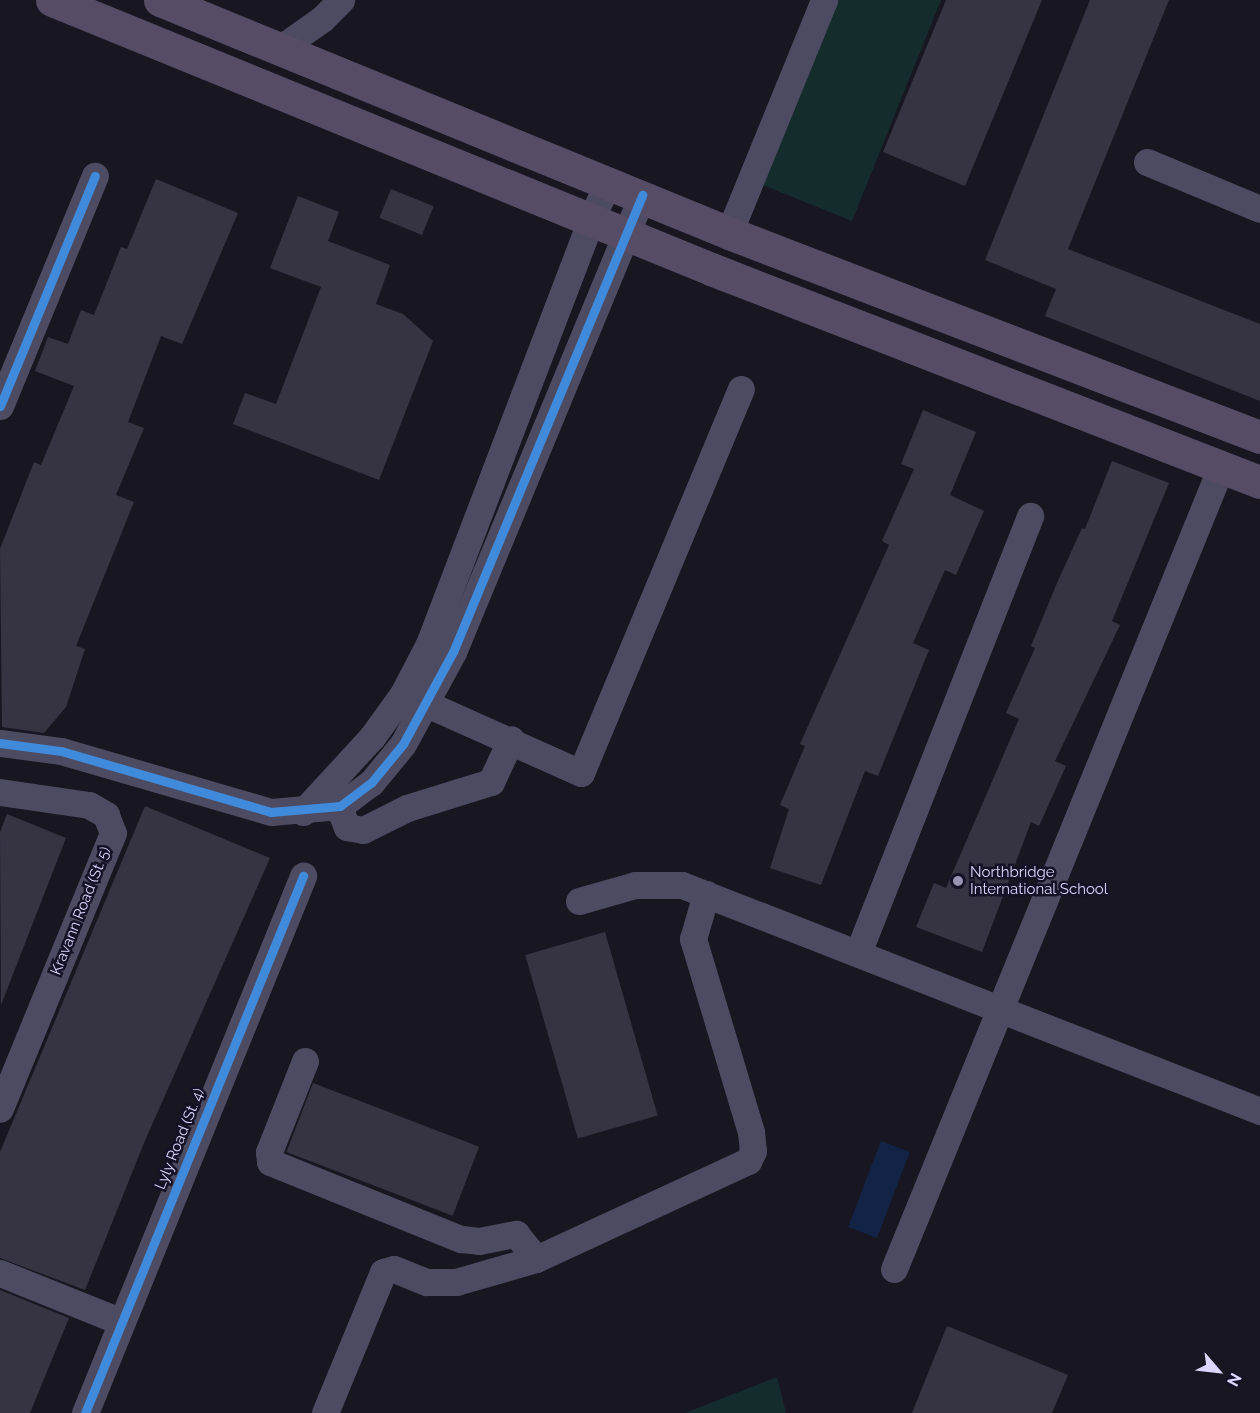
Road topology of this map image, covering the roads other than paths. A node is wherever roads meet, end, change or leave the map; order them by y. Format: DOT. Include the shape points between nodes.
graph roads {
  1 [pos="52,0"];
  2 [pos="160,0"];
  3 [pos="341,0"];
  4 [pos="824,0"];
  5 [pos="278,50"];
  6 [pos="1147,162"];
  7 [pos="95,176"];
  8 [pos="609,182"];
  9 [pos="642,195"];
  10 [pos="1260,209"];
  11 [pos="591,219"];
  12 [pos="729,233"];
  13 [pos="625,234"];
  14 [pos="741,389"];
  15 [pos="0,406"];
  16 [pos="1260,437"];
  17 [pos="1221,467"];
  18 [pos="1260,482"];
  19 [pos="1030,516"];
  20 [pos="402,694"];
  21 [pos="428,704"];
  22 [pos="511,740"];
  23 [pos="0,743"];
  24 [pos="0,792"];
  25 [pos="334,796"];
  26 [pos="303,876"];
  27 [pos="706,894"];
  28 [pos="579,901"];
  29 [pos="858,953"];
  30 [pos="1000,1009"];
  31 [pos="305,1061"];
  32 [pos="0,1109"];
  33 [pos="1260,1111"];
  34 [pos="536,1260"];
  35 [pos="894,1269"];
  36 [pos="0,1273"];
  37 [pos="122,1322"];
  38 [pos="85,1413"];
  39 [pos="325,1413"];
  1 -- 11 [label="main road"];
  2 -- 5 [label="main road"];
  3 -- 5 [label="street" via="321,20"];
  4 -- 12 [label="street"];
  5 -- 8 [label="main road"];
  6 -- 10 [label="street"];
  7 -- 15 [label="street"];
  8 -- 9 [label="main road"];
  8 -- 11 [label="street"];
  9 -- 12 [label="main road"];
  9 -- 13 [label="street"];
  11 -- 13 [label="main road"];
  11 -- 20 [label="street" via="429,644"];
  12 -- 16 [label="main road"];
  13 -- 17 [label="main road"];
  13 -- 21 [label="street"];
  14 -- 22 [label="street" via="581,773"];
  17 -- 18 [label="main road"];
  17 -- 30 [label="street"];
  19 -- 29 [label="street"];
  20 -- 21 [label="street"];
  20 -- 25 [label="street"];
  21 -- 22 [label="street"];
  21 -- 25 [label="street" via="403,744 371,783"];
  22 -- 25 [label="street" via="496,774 481,787 406,808 363,830 347,827"];
  23 -- 25 [label="street" via="61,751 271,812 303,812"];
  24 -- 32 [label="street, Kravann Road (St. 5)" via="89,805 106,815 113,833"];
  26 -- 37 [label="street, Lyly Road (St. 4)"];
  27 -- 28 [label="street" via="682,885 635,885"];
  27 -- 29 [label="street"];
  27 -- 34 [label="street" via="693,939 751,1132 753,1151 748,1161"];
  29 -- 30 [label="street"];
  30 -- 33 [label="street"];
  30 -- 35 [label="street"];
  31 -- 34 [label="street" via="269,1152 270,1162 461,1239 479,1241 516,1234"];
  34 -- 39 [label="street" via="456,1282 427,1282 394,1269 383,1272"];
  36 -- 37 [label="street"];
  37 -- 38 [label="street, Lyly Road (St. 4)"];
}
